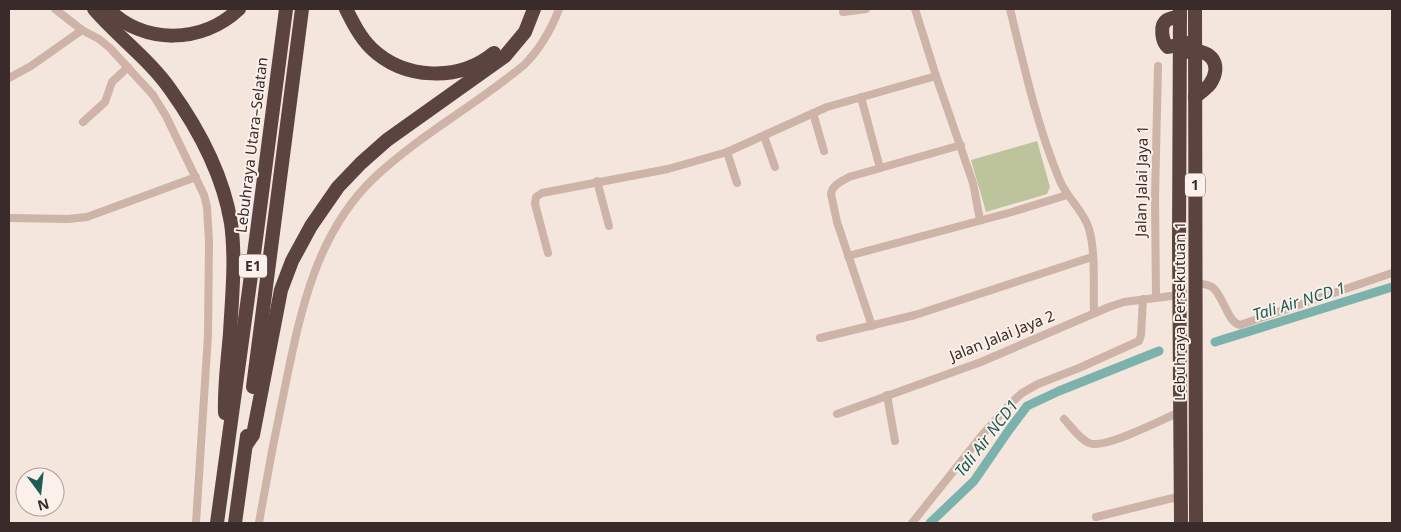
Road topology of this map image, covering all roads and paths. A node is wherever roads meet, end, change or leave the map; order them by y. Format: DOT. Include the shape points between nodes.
graph roads {
  1 [pos="55,9"];
  2 [pos="94,9"];
  3 [pos="108,9"];
  4 [pos="239,9"];
  5 [pos="286,9"];
  6 [pos="302,9"];
  7 [pos="346,9"];
  8 [pos="525,9"];
  9 [pos="534,9"];
  10 [pos="559,9"];
  11 [pos="866,9"];
  12 [pos="915,9"];
  13 [pos="1010,9"];
  14 [pos="1195,9"];
  15 [pos="843,12"];
  16 [pos="1180,12"];
  17 [pos="82,30"];
  18 [pos="1196,46"];
  19 [pos="1181,49"];
  20 [pos="1158,66"];
  21 [pos="128,67"];
  22 [pos="936,76"];
  23 [pos="9,78"];
  24 [pos="861,97"];
  25 [pos="814,113"];
  26 [pos="84,122"];
  27 [pos="764,136"];
  28 [pos="961,145"];
  29 [pos="824,150"];
  30 [pos="728,152"];
  31 [pos="775,168"];
  32 [pos="880,168"];
  33 [pos="196,177"];
  34 [pos="597,182"];
  35 [pos="737,183"];
  36 [pos="1067,195"];
  37 [pos="9,218"];
  38 [pos="980,220"];
  39 [pos="608,226"];
  40 [pos="548,253"];
  41 [pos="848,256"];
  42 [pos="1092,257"];
  43 [pos="1392,274"];
  44 [pos="1196,282"];
  45 [pos="1180,295"];
  46 [pos="1156,297"];
  47 [pos="1142,299"];
  48 [pos="1094,313"];
  49 [pos="872,326"];
  50 [pos="820,338"];
  51 [pos="887,396"];
  52 [pos="1180,412"];
  53 [pos="837,414"];
  54 [pos="1064,419"];
  55 [pos="230,430"];
  56 [pos="895,441"];
  57 [pos="246,445"];
  58 [pos="1181,496"];
  59 [pos="1096,517"];
  60 [pos="196,523"];
  61 [pos="218,523"];
  62 [pos="235,523"];
  63 [pos="259,523"];
  64 [pos="912,523"];
  65 [pos="1181,523"];
  66 [pos="1196,523"];
  1 -- 17 [label="street"];
  2 -- 55 [label="highway" via="169,87 192,121 225,199 233,250 225,410"];
  3 -- 4 [label="highway" via="121,20 146,32 167,36 203,31"];
  5 -- 55 [label="highway, Lebuhraya Utara–Selatan / E1"];
  6 -- 57 [label="highway, E1"];
  7 -- 8 [label="highway" via="361,37 372,49 398,66 431,74 470,68 486,60 514,32"];
  9 -- 57 [label="highway" via="525,32 505,56 387,140 338,187 311,226 280,290 253,434"];
  10 -- 63 [label="street" via="543,42 524,65 372,180 352,203 330,239 316,265 299,322"];
  11 -- 15 [label="street"];
  12 -- 22 [label="street"];
  13 -- 36 [label="street" via="1037,112"];
  14 -- 18 [label="highway"];
  16 -- 19 [label="highway, Lebuhraya Persekutuan 1 / 1"];
  17 -- 21 [label="street" via="99,39"];
  17 -- 23 [label="street"];
  18 -- 19 [label="highway"];
  18 -- 44 [label="highway, Lebuhraya Persekutuan 1 / 1" via="1210,56 1214,67 1209,86 1195,97"];
  19 -- 45 [label="highway, Lebuhraya Persekutuan 1 / 1"];
  20 -- 46 [label="street, Jalan Jalai Jaya 1"];
  21 -- 26 [label="street" via="112,82 105,102"];
  21 -- 33 [label="street" via="162,109"];
  22 -- 24 [label="street"];
  22 -- 28 [label="street"];
  24 -- 25 [label="street"];
  24 -- 32 [label="street"];
  25 -- 27 [label="street"];
  25 -- 29 [label="street"];
  27 -- 30 [label="street"];
  27 -- 31 [label="street"];
  28 -- 32 [label="street"];
  28 -- 38 [label="street"];
  30 -- 34 [label="street" via="668,169"];
  30 -- 35 [label="street"];
  32 -- 41 [label="street" via="849,177 831,191"];
  33 -- 37 [label="street" via="87,217"];
  33 -- 60 [label="street" via="206,202 209,242 208,335"];
  34 -- 39 [label="street"];
  34 -- 40 [label="street" via="547,191 536,197 536,210"];
  36 -- 38 [label="street"];
  36 -- 42 [label="street" via="1090,230"];
  38 -- 41 [label="street"];
  41 -- 49 [label="street"];
  42 -- 48 [label="street"];
  42 -- 49 [label="street" via="916,315"];
  43 -- 44 [label="street" via="1240,325 1234,322 1214,289"];
  44 -- 66 [label="highway, Lebuhraya Persekutuan 1 / 1"];
  45 -- 46 [label="street, Jalan Jalai Jaya 2"];
  45 -- 52 [label="highway, Lebuhraya Persekutuan 1 / 1"];
  46 -- 47 [label="street, Jalan Jalai Jaya 2"];
  47 -- 48 [label="street, Jalan Jalai Jaya 2"];
  47 -- 64 [label="street" via="1139,342 1022,393 983,434"];
  48 -- 51 [label="street, Jalan Jalai Jaya 2" via="981,362"];
  49 -- 50 [label="street"];
  51 -- 53 [label="street, Jalan Jalai Jaya 2"];
  51 -- 56 [label="street"];
  52 -- 54 [label="street" via="1112,441 1094,445 1084,441"];
  52 -- 58 [label="highway, Lebuhraya Persekutuan 1 / 1"];
  55 -- 61 [label="highway, Lebuhraya Utara–Selatan / E1"];
  57 -- 62 [label="highway, E1"];
  58 -- 59 [label="street"];
  58 -- 65 [label="highway, Lebuhraya Persekutuan 1 / 1"];
}
